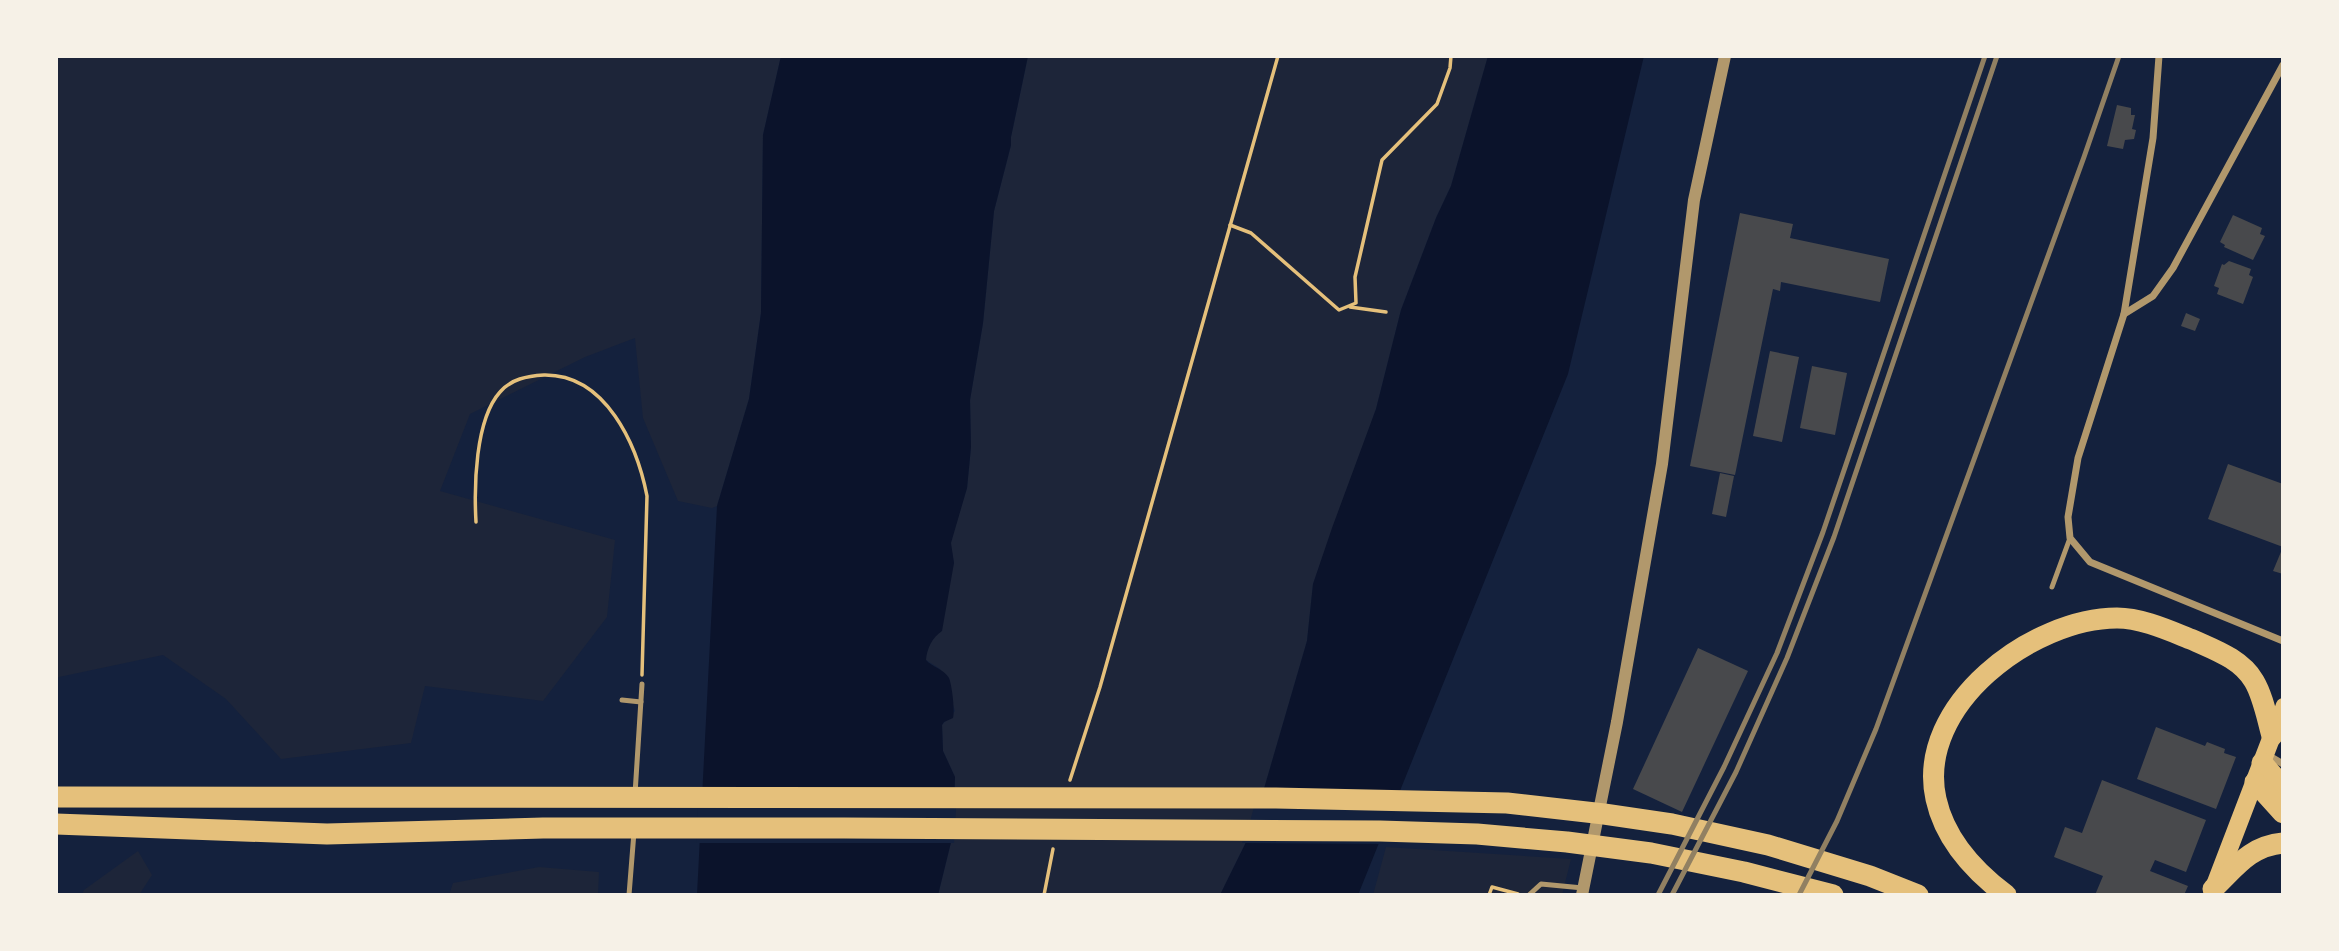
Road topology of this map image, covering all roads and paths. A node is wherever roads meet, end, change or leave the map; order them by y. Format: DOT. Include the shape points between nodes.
graph roads {
  1 [pos="1278,56"];
  2 [pos="1451,56"];
  3 [pos="1725,56"];
  4 [pos="2160,56"];
  5 [pos="2283,65"];
  6 [pos="1230,225"];
  7 [pos="1348,306"];
  8 [pos="1386,312"];
  9 [pos="2124,314"];
  10 [pos="476,522"];
  11 [pos="2070,538"];
  12 [pos="2052,587"];
  13 [pos="2283,641"];
  14 [pos="642,684"];
  15 [pos="622,700"];
  16 [pos="641,702"];
  17 [pos="2283,705"];
  18 [pos="2263,759"];
  19 [pos="2283,764"];
  20 [pos="2283,787"];
  21 [pos="1067,789"];
  22 [pos="56,797"];
  23 [pos="635,811"];
  24 [pos="2283,813"];
  25 [pos="56,824"];
  26 [pos="634,824"];
  27 [pos="2283,844"];
  28 [pos="1054,845"];
  29 [pos="1583,891"];
  30 [pos="2212,892"];
  31 [pos="629,895"];
  32 [pos="1044,895"];
  33 [pos="1489,895"];
  34 [pos="1520,895"];
  35 [pos="1529,895"];
  36 [pos="1833,895"];
  37 [pos="1918,895"];
  38 [pos="2007,895"];
  1 -- 6 [label="path"];
  2 -- 7 [label="path" via="1437,104 1382,160 1355,277 1356,303"];
  3 -- 29 [label="street" via="1694,200 1662,464"];
  4 -- 9 [label="street" via="2153,138"];
  5 -- 9 [label="street" via="2174,268 2153,296"];
  6 -- 7 [label="path" via="1251,233 1339,310"];
  6 -- 21 [label="path" via="1101,687"];
  7 -- 8 [label="path"];
  9 -- 11 [label="street" via="2078,458 2068,517"];
  10 -- 14 [label="path" via="476,470 482,436 501,390 528,376 549,375 597,396 632,444 647,496"];
  11 -- 12 [label="lane"];
  11 -- 13 [label="street" via="2090,562"];
  14 -- 16 [label="lane"];
  15 -- 16 [label="lane"];
  16 -- 23 [label="lane"];
  17 -- 18 [label="main road"];
  18 -- 19 [label="street"];
  18 -- 20 [label="highway"];
  18 -- 24 [label="highway"];
  18 -- 30 [label="main road"];
  18 -- 38 [label="highway" via="2253,680 2224,654 2138,621 2118,618 2050,632 2008,656 1967,695 1940,741 1935,762 1936,800 1947,831 1967,860"];
  22 -- 37 [label="highway" via="1507,803 1672,824 1768,845"];
  25 -- 36 [label="highway" via="327,834 543,828 1490,835 1651,853"];
  26 -- 31 [label="lane"];
  27 -- 30 [label="highway" via="2251,852"];
  28 -- 32 [label="path"];
  29 -- 35 [label="lane" via="1541,884"];
  33 -- 34 [label="path" via="1492,887"];
}
